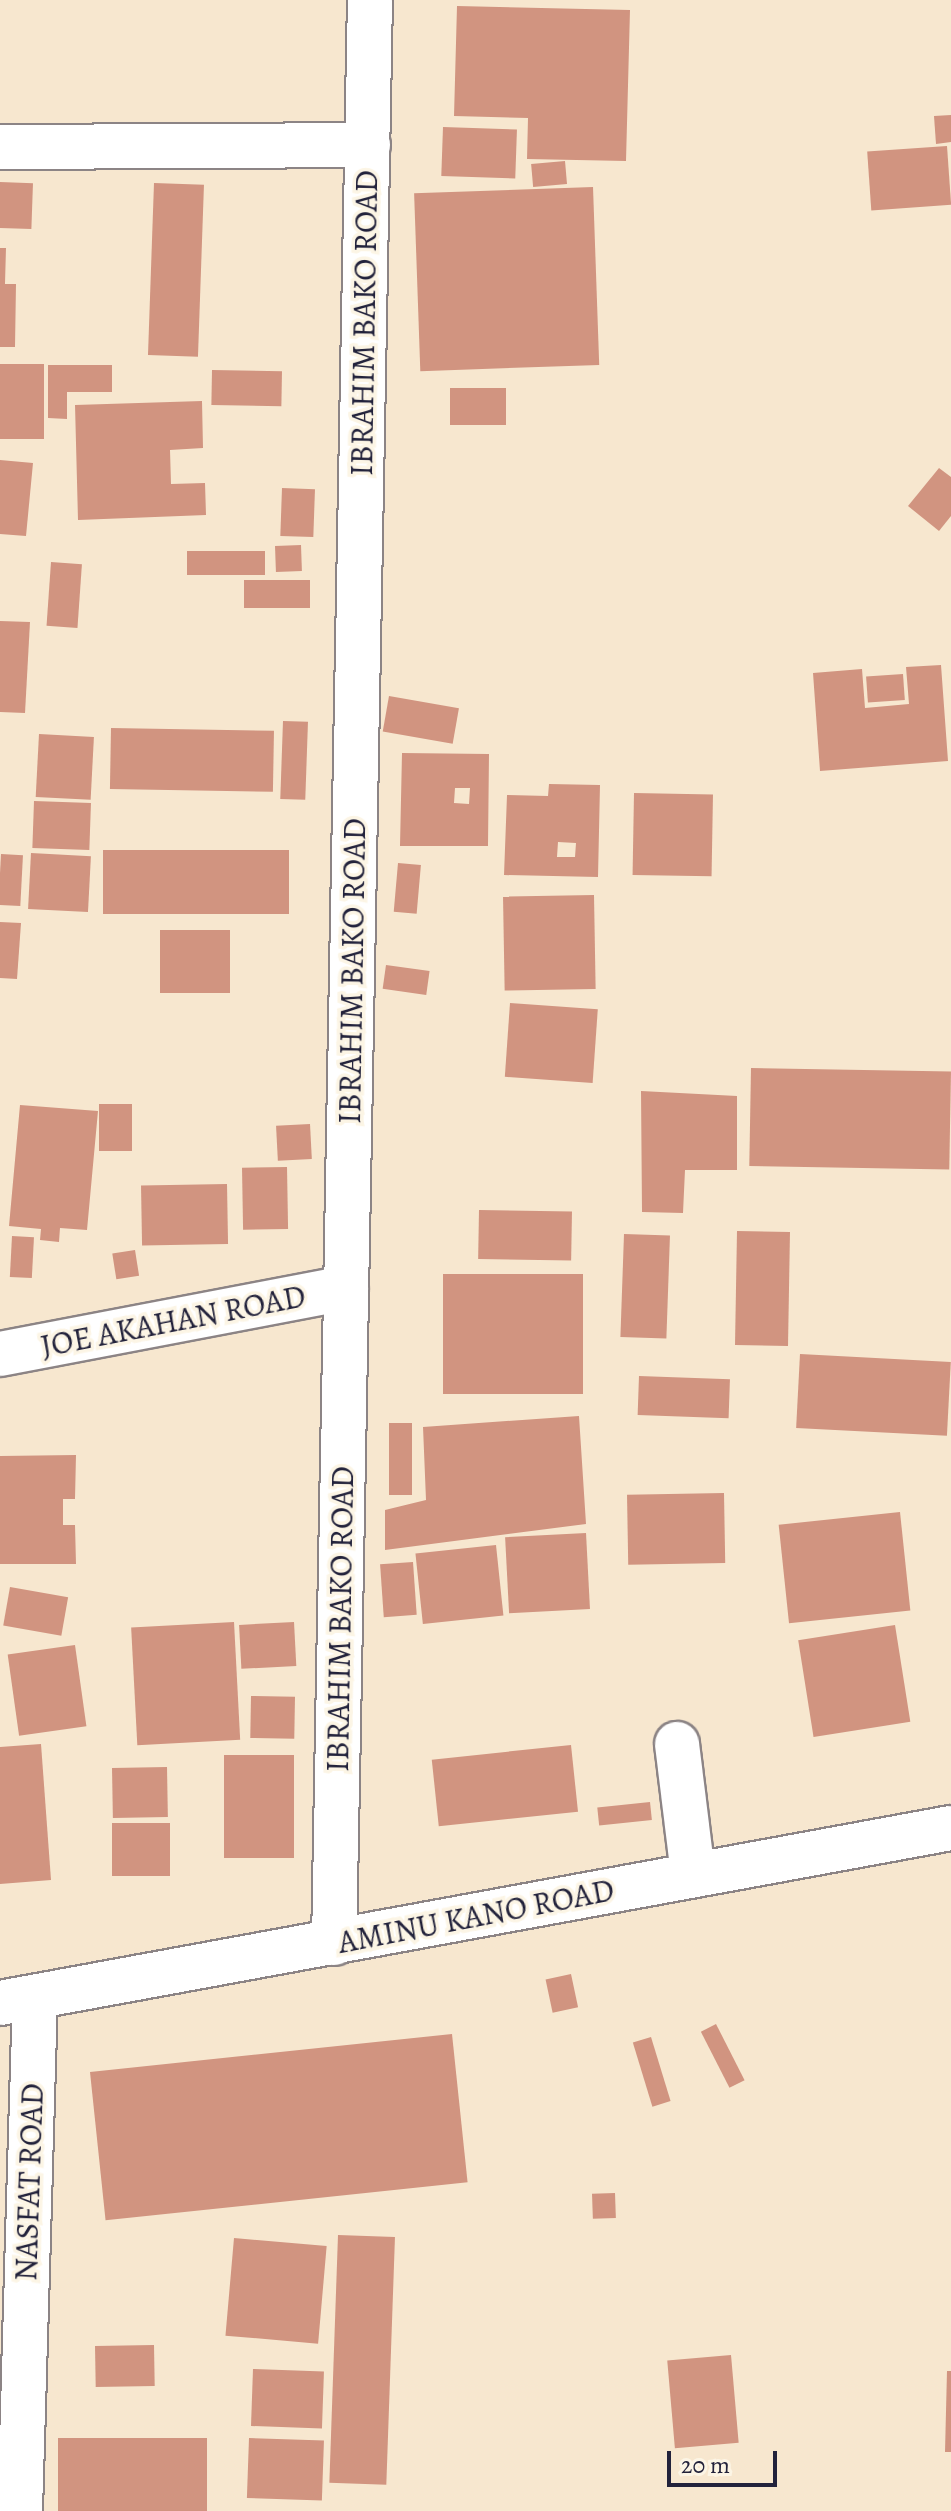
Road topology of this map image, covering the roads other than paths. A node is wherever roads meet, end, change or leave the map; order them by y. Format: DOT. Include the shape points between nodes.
graph roads {
  1 [pos="370,0"];
  2 [pos="368,145"];
  3 [pos="0,147"];
  4 [pos="346,1288"];
  5 [pos="0,1354"];
  6 [pos="677,1744"];
  7 [pos="951,1828"];
  8 [pos="693,1875"];
  9 [pos="334,1943"];
  10 [pos="17,2000"];
  11 [pos="20,2511"];
  1 -- 2 [label="street, IBRAHIM BAKO ROAD"];
  2 -- 3 [label="street"];
  2 -- 4 [label="street, IBRAHIM BAKO ROAD"];
  4 -- 5 [label="street, JOE AKAHAN ROAD"];
  4 -- 9 [label="street, IBRAHIM BAKO ROAD"];
  6 -- 8 [label="street"];
  7 -- 8 [label="street, AMINU KANO ROAD"];
  8 -- 9 [label="street, AMINU KANO ROAD"];
  9 -- 10 [label="street, AMINU KANO ROAD"];
  10 -- 11 [label="street, NASFAT ROAD"];
}
